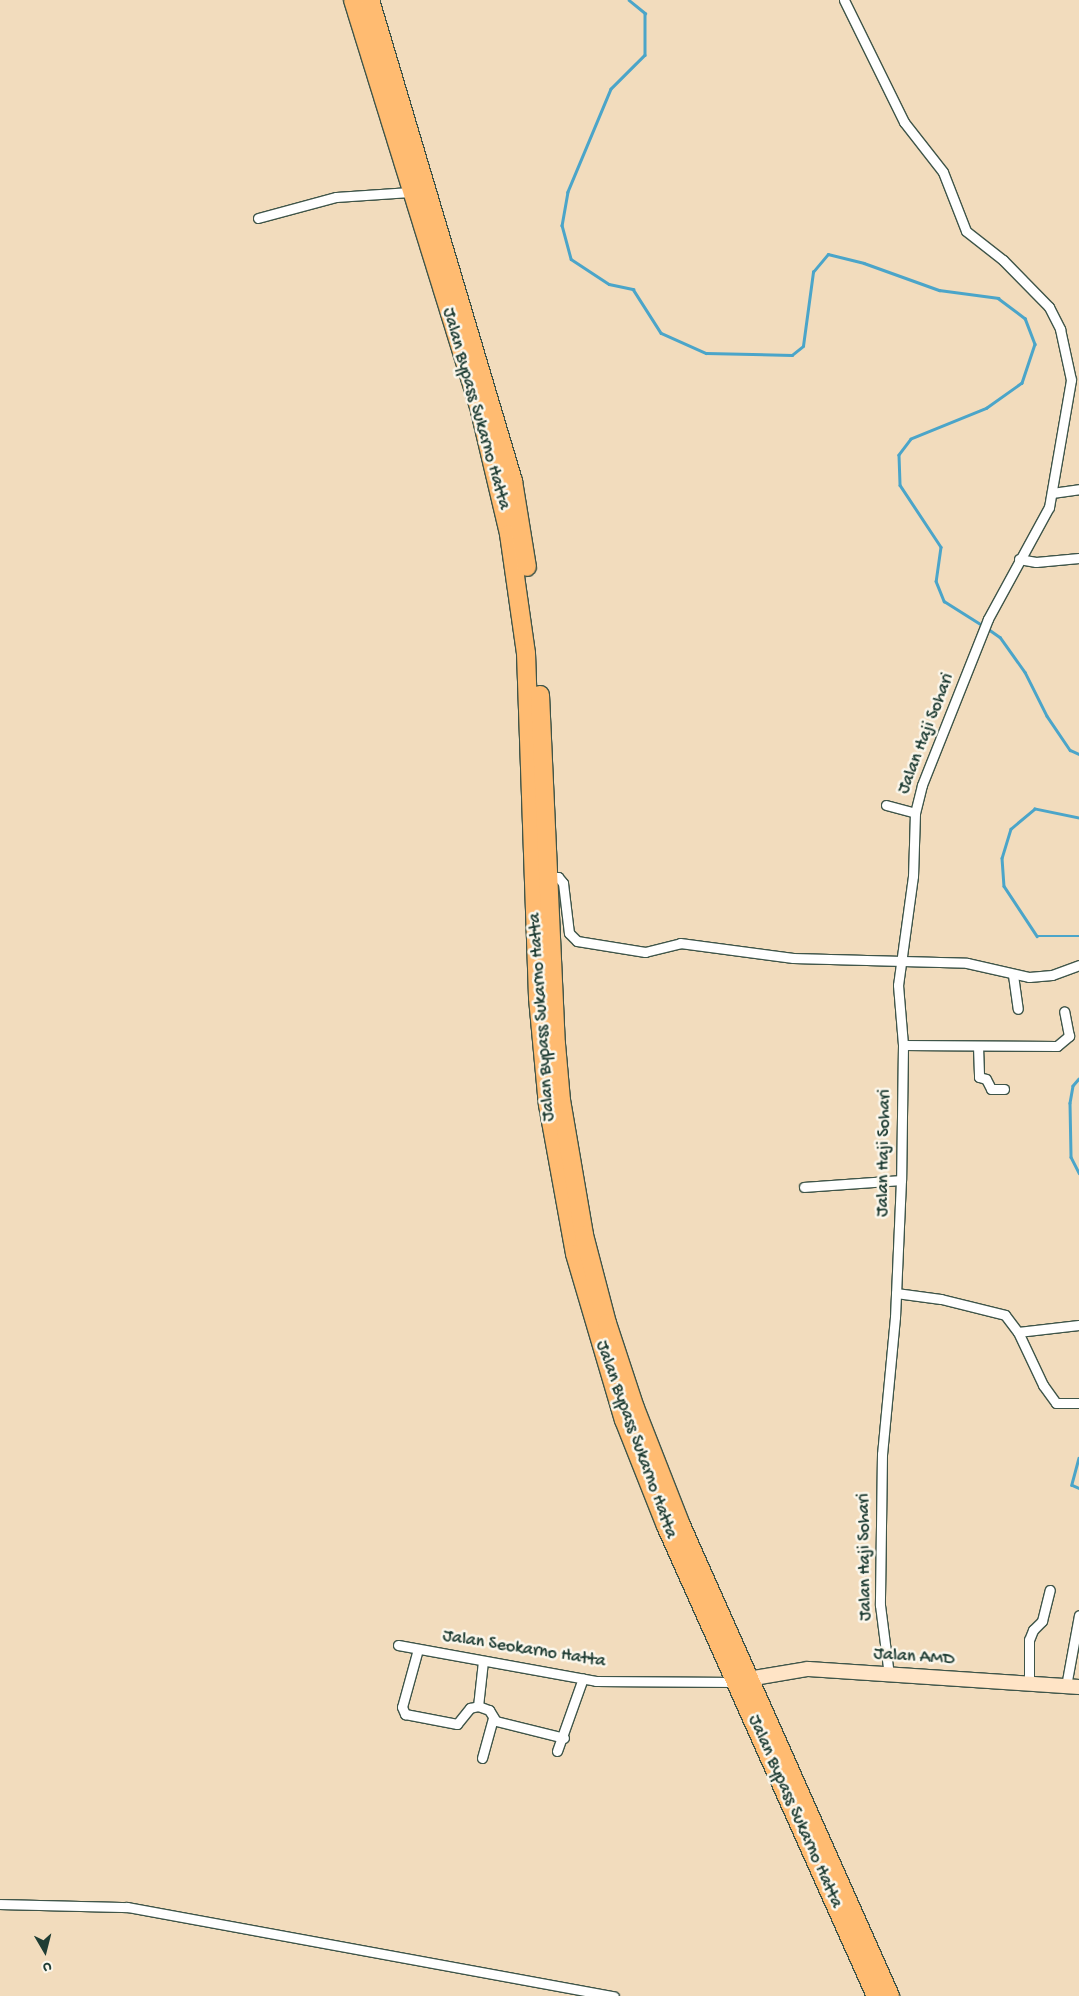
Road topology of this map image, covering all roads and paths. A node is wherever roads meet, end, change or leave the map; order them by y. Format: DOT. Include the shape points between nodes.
graph roads {
  1 [pos="354,0"];
  2 [pos="370,0"];
  3 [pos="844,0"];
  4 [pos="410,192"];
  5 [pos="258,218"];
  6 [pos="1079,489"];
  7 [pos="1052,494"];
  8 [pos="1079,558"];
  9 [pos="1019,559"];
  10 [pos="886,805"];
  11 [pos="915,813"];
  12 [pos="548,877"];
  13 [pos="900,961"];
  14 [pos="1079,965"];
  15 [pos="1013,975"];
  16 [pos="1018,1009"];
  17 [pos="1064,1011"];
  18 [pos="903,1045"];
  19 [pos="978,1046"];
  20 [pos="1004,1089"];
  21 [pos="901,1180"];
  22 [pos="804,1187"];
  23 [pos="896,1293"];
  24 [pos="1079,1325"];
  25 [pos="1018,1332"];
  26 [pos="1079,1403"];
  27 [pos="1050,1590"];
  28 [pos="1079,1615"];
  29 [pos="398,1645"];
  30 [pos="418,1649"];
  31 [pos="484,1661"];
  32 [pos="889,1675"];
  33 [pos="583,1678"];
  34 [pos="742,1681"];
  35 [pos="1029,1684"];
  36 [pos="1072,1687"];
  37 [pos="478,1706"];
  38 [pos="493,1718"];
  39 [pos="564,1738"];
  40 [pos="557,1752"];
  41 [pos="482,1758"];
  42 [pos="796,1802"];
  43 [pos="0,1904"];
  44 [pos="614,1996"];
  45 [pos="876,1996"];
  46 [pos="890,1996"];
  1 -- 4 [label="highway, Jalan Bypass Sukarno Hatta"];
  2 -- 12 [label="highway, Jalan Bypass Sukarno Hatta" via="513,481 532,597 541,702"];
  3 -- 7 [label="street, Jalan Haji Sohari" via="904,122 943,172 966,231 1003,260 1049,307 1060,329 1071,380"];
  4 -- 5 [label="street" via="336,197"];
  4 -- 34 [label="highway, Jalan Bypass Sukarno Hatta" via="498,476 519,594 529,708 538,998 548,1105 575,1254 624,1420 666,1526"];
  6 -- 7 [label="street"];
  7 -- 9 [label="street, Jalan Haji Sohari" via="1049,507"];
  8 -- 9 [label="street" via="1036,562"];
  9 -- 11 [label="street, Jalan Haji Sohari" via="978,643 922,785"];
  10 -- 11 [label="street"];
  11 -- 13 [label="street, Jalan Haji Sohari" via="913,876"];
  12 -- 13 [label="street" via="558,877 563,883 569,933 577,941 645,952 688,944 793,958"];
  12 -- 34 [label="highway, Jalan Bypass Sukarno Hatta" via="556,1044 566,1138 584,1234 607,1323 635,1408"];
  13 -- 15 [label="street" via="984,964"];
  13 -- 18 [label="street, Jalan Haji Sohari"];
  14 -- 15 [label="street" via="1052,975"];
  15 -- 16 [label="street"];
  17 -- 19 [label="street" via="1069,1036 1062,1044"];
  18 -- 19 [label="street"];
  18 -- 21 [label="street, Jalan Haji Sohari"];
  19 -- 20 [label="street" via="979,1077 986,1080 991,1089"];
  21 -- 22 [label="street"];
  21 -- 23 [label="street, Jalan Haji Sohari"];
  23 -- 25 [label="street" via="941,1299 1004,1315"];
  23 -- 32 [label="street, Jalan Haji Sohari" via="882,1454 880,1605"];
  24 -- 25 [label="street"];
  25 -- 26 [label="street" via="1043,1385 1056,1403"];
  27 -- 35 [label="street" via="1042,1621 1032,1630 1029,1640"];
  28 -- 36 [label="street"];
  29 -- 30 [label="street, Jalan Seokarno Hatta"];
  30 -- 31 [label="street, Jalan Seokarno Hatta"];
  30 -- 37 [label="street" via="402,1707 405,1714 457,1724 470,1708"];
  31 -- 33 [label="street, Jalan Seokarno Hatta"];
  31 -- 37 [label="street"];
  32 -- 34 [label="street, Jalan AMD" via="808,1669"];
  32 -- 35 [label="street, Jalan AMD"];
  33 -- 34 [label="street, Jalan Seokarno Hatta"];
  33 -- 39 [label="street"];
  34 -- 42 [label="highway, Jalan Bypass Sukarno Hatta"];
  35 -- 36 [label="street, Jalan AMD"];
  37 -- 38 [label="street" via="489,1710"];
  38 -- 39 [label="street"];
  38 -- 41 [label="street"];
  39 -- 40 [label="street"];
  42 -- 45 [label="highway, Jalan Bypass Sukarno Hatta"];
  42 -- 46 [label="highway, Jalan Bypass Sukarno Hatta"];
  43 -- 44 [label="street" via="127,1907"];
}
